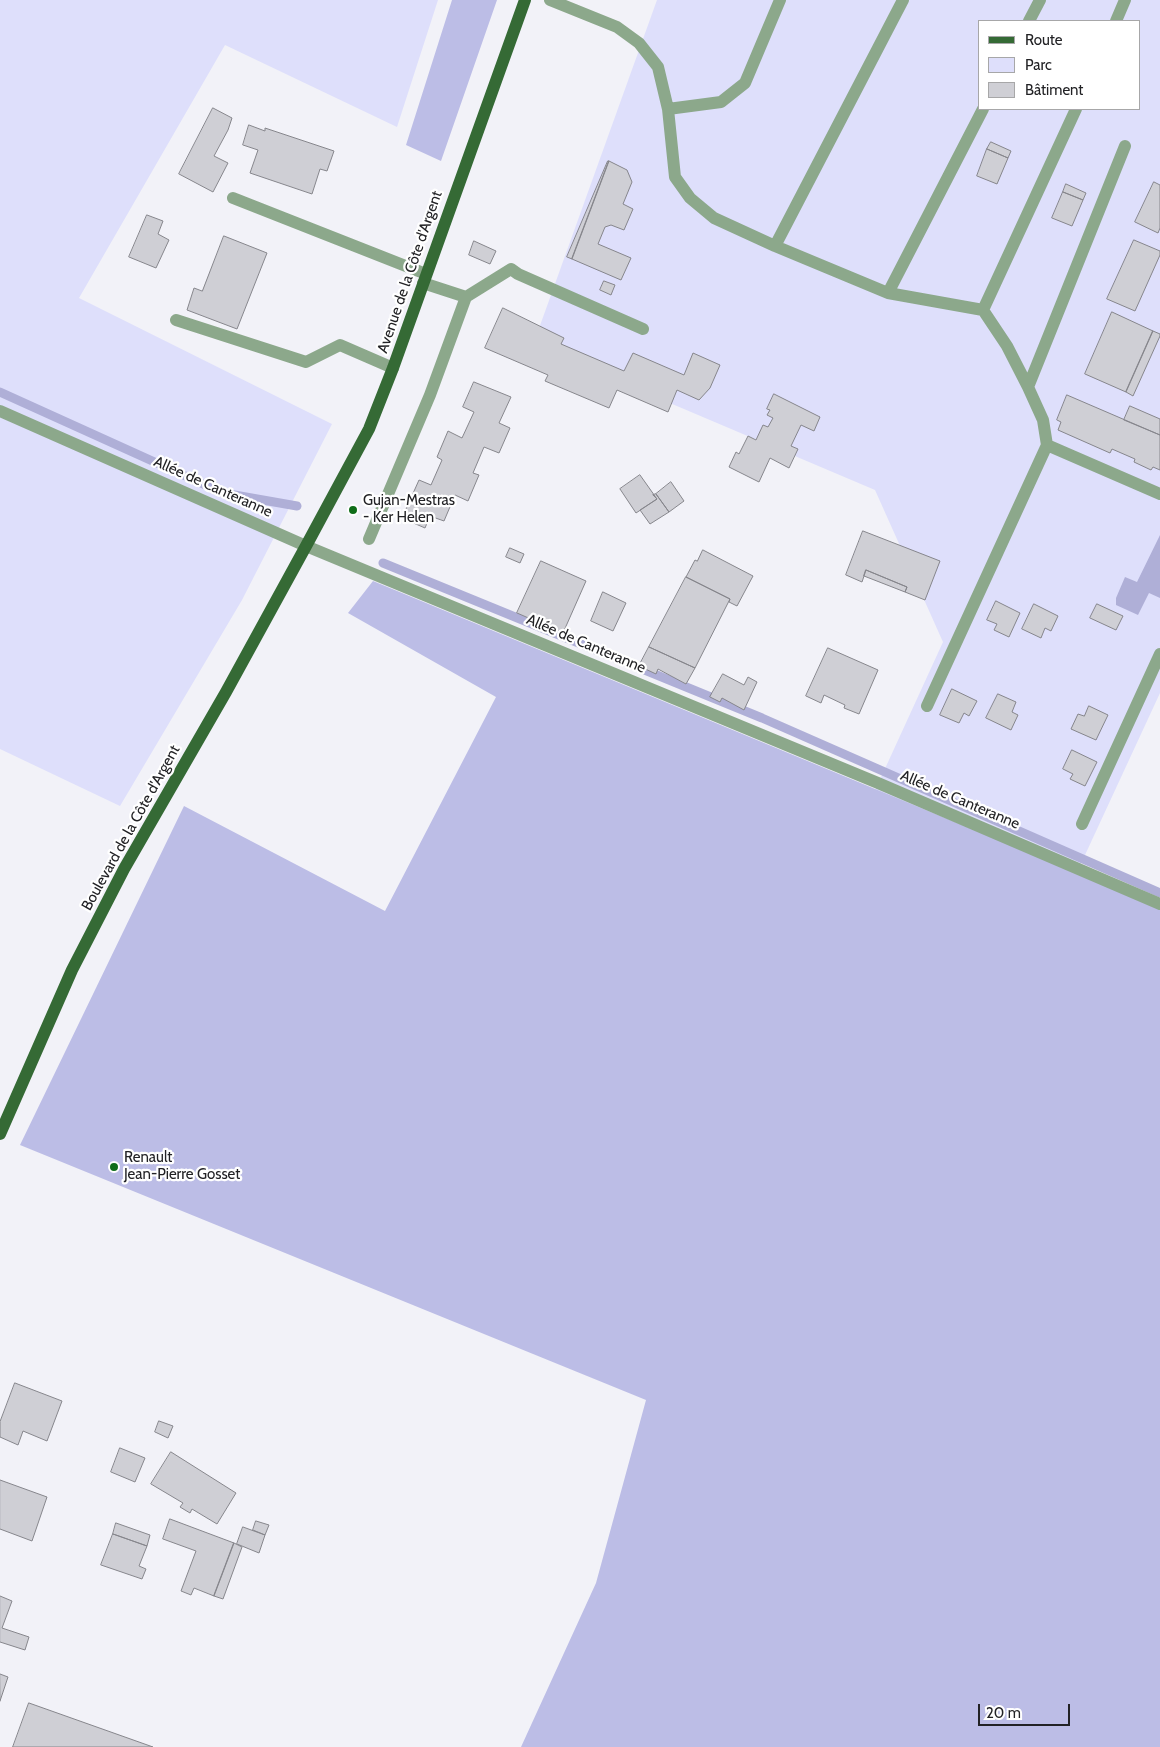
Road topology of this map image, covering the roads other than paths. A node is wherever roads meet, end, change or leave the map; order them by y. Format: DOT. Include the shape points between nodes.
graph roads {
  1 [pos="524,0"];
  2 [pos="550,0"];
  3 [pos="780,0"];
  4 [pos="903,0"];
  5 [pos="1040,0"];
  6 [pos="1125,0"];
  7 [pos="1030,20"];
  8 [pos="1116,20"];
  9 [pos="668,109"];
  10 [pos="983,110"];
  11 [pos="1076,110"];
  12 [pos="1125,146"];
  13 [pos="233,198"];
  14 [pos="775,246"];
  15 [pos="425,279"];
  16 [pos="888,293"];
  17 [pos="466,298"];
  18 [pos="983,310"];
  19 [pos="176,320"];
  20 [pos="643,329"];
  21 [pos="393,368"];
  22 [pos="1028,387"];
  23 [pos="0,411"];
  24 [pos="1048,446"];
  25 [pos="1160,494"];
  26 [pos="369,539"];
  27 [pos="306,546"];
  28 [pos="1160,654"];
  29 [pos="928,706"];
  30 [pos="1082,824"];
  31 [pos="1160,904"];
  32 [pos="0,1134"];
  1 -- 15 [label="main road, Avenue de la Côte d'Argent"];
  2 -- 9 [label="street" via="617,27 639,43 658,67"];
  3 -- 9 [label="street" via="745,83 721,102"];
  4 -- 14 [label="street"];
  5 -- 7 [label="street"];
  6 -- 8 [label="street"];
  9 -- 14 [label="street" via="675,177 690,198 714,218"];
  10 -- 16 [label="street"];
  11 -- 18 [label="street"];
  12 -- 22 [label="street"];
  13 -- 15 [label="street"];
  14 -- 16 [label="street"];
  15 -- 17 [label="street"];
  15 -- 21 [label="main road, Avenue de la Côte d'Argent"];
  16 -- 18 [label="street"];
  17 -- 20 [label="street" via="511,269"];
  17 -- 26 [label="street" via="430,395"];
  18 -- 22 [label="street" via="1007,346"];
  19 -- 21 [label="street" via="306,362 340,345"];
  21 -- 27 [label="main road, Avenue de la Côte d'Argent" via="368,429"];
  22 -- 24 [label="street" via="1043,420"];
  23 -- 27 [label="street, Allée de Canteranne"];
  24 -- 25 [label="street"];
  24 -- 29 [label="street"];
  27 -- 31 [label="street, Allée de Canteranne" via="878,783"];
  27 -- 32 [label="main road, Boulevard de la Côte d'Argent" via="124,869 72,970"];
  28 -- 30 [label="street"];
}
